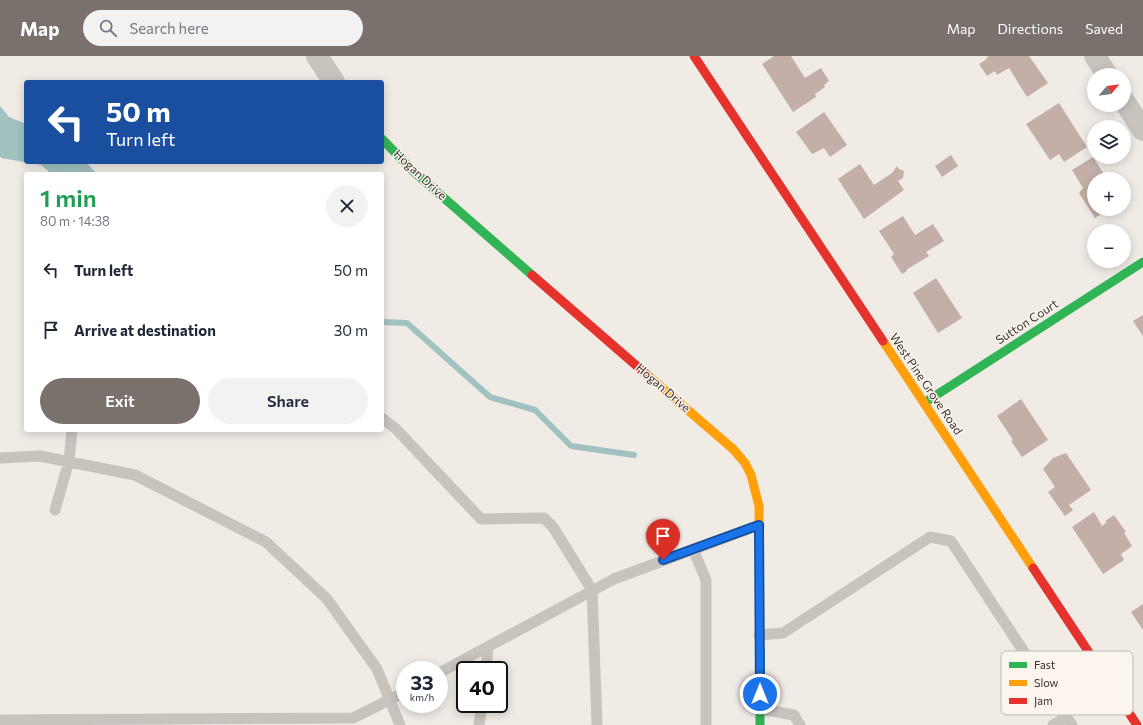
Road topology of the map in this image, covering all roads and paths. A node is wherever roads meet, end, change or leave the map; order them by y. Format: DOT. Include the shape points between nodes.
graph roads {
  1 [pos="317,56"];
  2 [pos="694,56"];
  3 [pos="1095,56"];
  4 [pos="1103,68"];
  5 [pos="333,80"];
  6 [pos="1131,112"];
  7 [pos="1143,130"];
  8 [pos="384,141"];
  9 [pos="1143,262"];
  10 [pos="924,403"];
  11 [pos="384,420"];
  12 [pos="72,432"];
  13 [pos="0,458"];
  14 [pos="69,461"];
  15 [pos="56,510"];
  16 [pos="759,525"];
  17 [pos="693,549"];
  18 [pos="592,590"];
  19 [pos="759,635"];
  20 [pos="488,647"];
  21 [pos="1024,651"];
  22 [pos="1088,651"];
  23 [pos="487,661"];
  24 [pos="448,668"];
  25 [pos="396,697"];
  26 [pos="390,700"];
  27 [pos="760,709"];
  28 [pos="481,713"];
  29 [pos="1130,715"];
  30 [pos="0,720"];
  31 [pos="1070,721"];
  32 [pos="266,722"];
  33 [pos="400,725"];
  34 [pos="479,725"];
  35 [pos="597,725"];
  36 [pos="706,725"];
  37 [pos="760,725"];
  38 [pos="800,725"];
  39 [pos="1053,725"];
  40 [pos="1137,725"];
  1 -- 5 [label="street"];
  2 -- 10 [label="street, West Pine Grove Road"];
  3 -- 4 [label="street"];
  6 -- 7 [label="street"];
  8 -- 16 [label="street, Hogan Drive" via="412,170 746,462 759,506"];
  9 -- 10 [label="street, Sutton Court"];
  10 -- 22 [label="street, West Pine Grove Road"];
  11 -- 18 [label="lane" via="396,429 481,519 544,518 553,527"];
  12 -- 14 [label="lane"];
  13 -- 14 [label="lane" via="40,456"];
  14 -- 15 [label="lane"];
  14 -- 26 [label="lane" via="135,474 266,542 327,599 377,669"];
  16 -- 17 [label="lane"];
  16 -- 19 [label="street, Hogan Drive"];
  17 -- 18 [label="lane"];
  17 -- 36 [label="lane" via="706,580"];
  18 -- 20 [label="lane"];
  18 -- 35 [label="lane"];
  19 -- 21 [label="lane" via="783,633 930,537 951,541"];
  19 -- 27 [label="street, Hogan Drive"];
  20 -- 23 [label="lane"];
  20 -- 24 [label="lane"];
  25 -- 26 [label="lane"];
  26 -- 32 [label="lane" via="353,718"];
  26 -- 33 [label="lane"];
  27 -- 37 [label="street, Hogan Drive"];
  27 -- 38 [label="lane" via="794,715"];
  28 -- 34 [label="lane"];
  29 -- 40 [label="street, West Pine Grove Road"];
  30 -- 32 [label="lane"];
  31 -- 39 [label="lane"];
}
